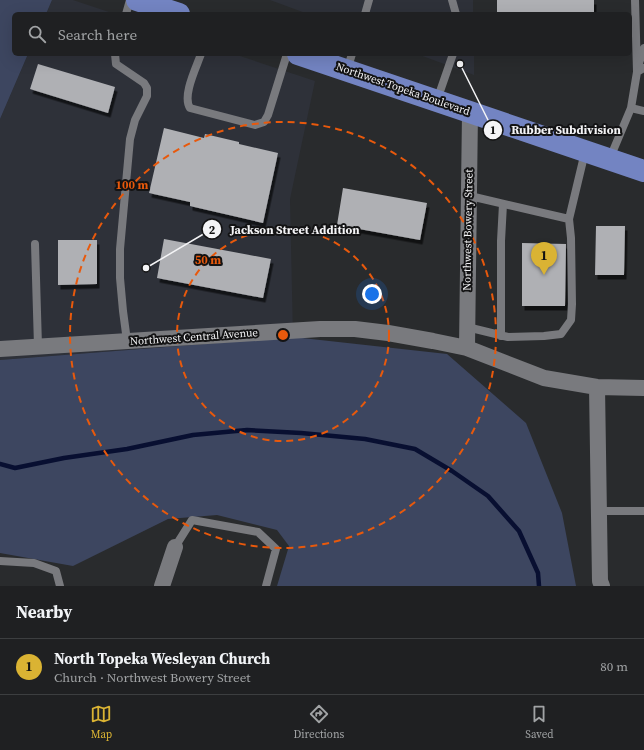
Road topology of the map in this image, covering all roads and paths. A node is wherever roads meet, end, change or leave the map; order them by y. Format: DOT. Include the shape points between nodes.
graph roads {
  1 [pos="130,0"];
  2 [pos="137,0"];
  3 [pos="369,0"];
  4 [pos="452,0"];
  5 [pos="635,0"];
  6 [pos="127,12"];
  7 [pos="172,12"];
  8 [pos="366,12"];
  9 [pos="455,12"];
  10 [pos="644,48"];
  11 [pos="115,56"];
  12 [pos="200,56"];
  13 [pos="286,56"];
  14 [pos="311,56"];
  15 [pos="452,56"];
  16 [pos="349,62"];
  17 [pos="640,70"];
  18 [pos="437,101"];
  19 [pos="631,108"];
  20 [pos="644,111"];
  21 [pos="470,112"];
  22 [pos="585,151"];
  23 [pos="610,159"];
  24 [pos="644,171"];
  25 [pos="470,196"];
  26 [pos="503,204"];
  27 [pos="569,219"];
  28 [pos="35,244"];
  29 [pos="466,327"];
  30 [pos="501,336"];
  31 [pos="127,341"];
  32 [pos="38,346"];
  33 [pos="467,348"];
  34 [pos="0,349"];
  35 [pos="597,387"];
  36 [pos="644,388"];
  37 [pos="599,511"];
  38 [pos="644,511"];
  39 [pos="175,547"];
  40 [pos="0,561"];
  41 [pos="60,586"];
  42 [pos="162,586"];
  43 [pos="266,586"];
  44 [pos="602,586"];
  1 -- 6 [label="lane"];
  2 -- 7 [label="main road"];
  3 -- 8 [label="lane"];
  4 -- 9 [label="lane"];
  5 -- 17 [label="lane"];
  10 -- 17 [label="lane"];
  11 -- 31 [label="lane" via="116,64 144,83 147,88 147,96 135,120 130,139 120,249 121,291"];
  12 -- 13 [label="lane" via="188,91 187,104 190,108 255,125 264,122 268,115"];
  14 -- 16 [label="main road, Northwest Topeka Boulevard"];
  15 -- 18 [label="lane"];
  16 -- 18 [label="main road, Northwest Topeka Boulevard"];
  17 -- 19 [label="lane"];
  18 -- 21 [label="main road, Northwest Topeka Boulevard"];
  19 -- 20 [label="lane"];
  19 -- 23 [label="lane"];
  21 -- 22 [label="main road, Northwest Topeka Boulevard"];
  21 -- 25 [label="street, Northwest Bowery Street"];
  22 -- 23 [label="main road, Northwest Topeka Boulevard"];
  22 -- 27 [label="lane"];
  23 -- 24 [label="main road, Northwest Topeka Boulevard"];
  25 -- 26 [label="lane"];
  25 -- 29 [label="street, Northwest Bowery Street"];
  26 -- 27 [label="lane"];
  26 -- 30 [label="lane"];
  27 -- 30 [label="lane" via="572,238 570,320 561,334 508,338"];
  28 -- 32 [label="lane"];
  29 -- 30 [label="lane"];
  29 -- 33 [label="street, Northwest Bowery Street"];
  31 -- 32 [label="street, Northwest Central Avenue"];
  31 -- 33 [label="street, Northwest Central Avenue" via="355,329"];
  32 -- 34 [label="street, Northwest Central Avenue"];
  33 -- 35 [label="street, Northwest Central Avenue" via="544,378"];
  35 -- 36 [label="street, Northwest Central Avenue"];
  35 -- 37 [label="street"];
  37 -- 38 [label="lane"];
  37 -- 44 [label="street"];
  39 -- 42 [label="street"];
  39 -- 43 [label="lane" via="192,520 258,532 276,549"];
  40 -- 41 [label="lane" via="34,563 56,571"];
}
